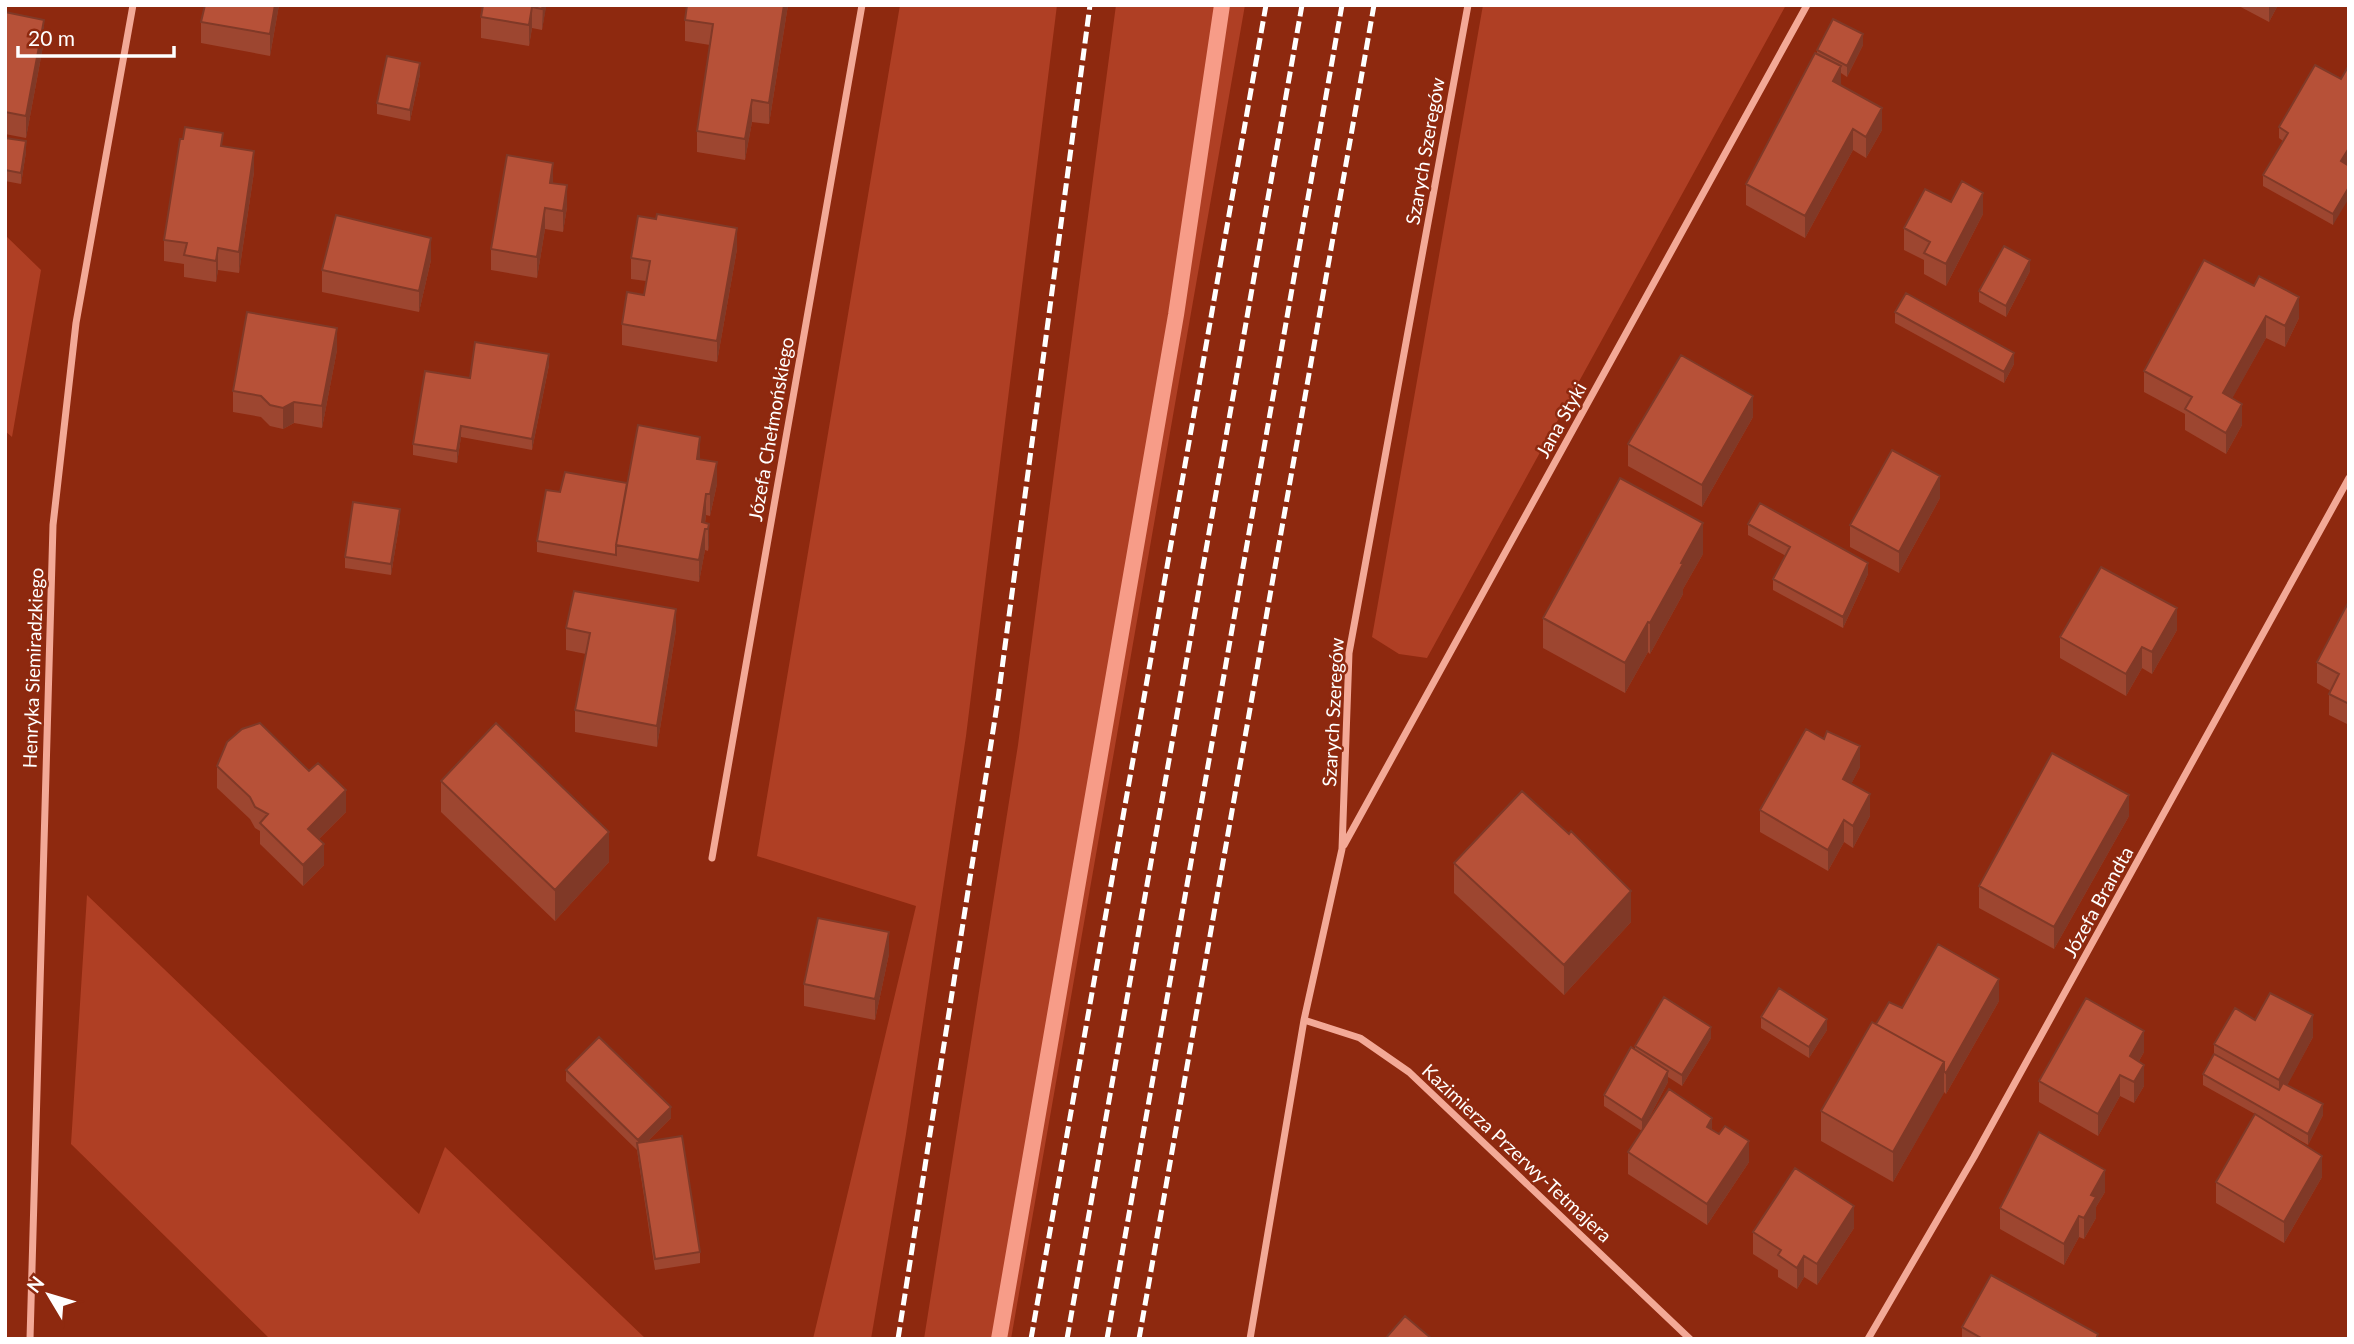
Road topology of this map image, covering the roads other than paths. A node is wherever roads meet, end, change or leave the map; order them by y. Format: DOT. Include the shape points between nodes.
graph roads {
  1 [pos="133,5"];
  2 [pos="862,5"];
  3 [pos="1468,5"];
  4 [pos="1807,5"];
  5 [pos="2349,478"];
  6 [pos="1342,849"];
  7 [pos="712,858"];
  8 [pos="1304,1020"];
  9 [pos="30,1339"];
  10 [pos="1250,1339"];
  11 [pos="1690,1339"];
  12 [pos="1868,1339"];
  1 -- 9 [label="street, Henryka Siemiradzkiego" via="76,323 53,525"];
  2 -- 7 [label="street, Józefa Chełmońskiego"];
  3 -- 6 [label="street, Szarych Szeregów" via="1349,653"];
  4 -- 6 [label="street, Jana Styki"];
  5 -- 12 [label="street, Józefa Brandta" via="1981,1145"];
  6 -- 8 [label="street, Szarych Szeregów"];
  8 -- 10 [label="street, Szarych Szeregów"];
  8 -- 11 [label="street, Kazimierza Przerwy-Tetmajera" via="1360,1038 1409,1072"];
}
